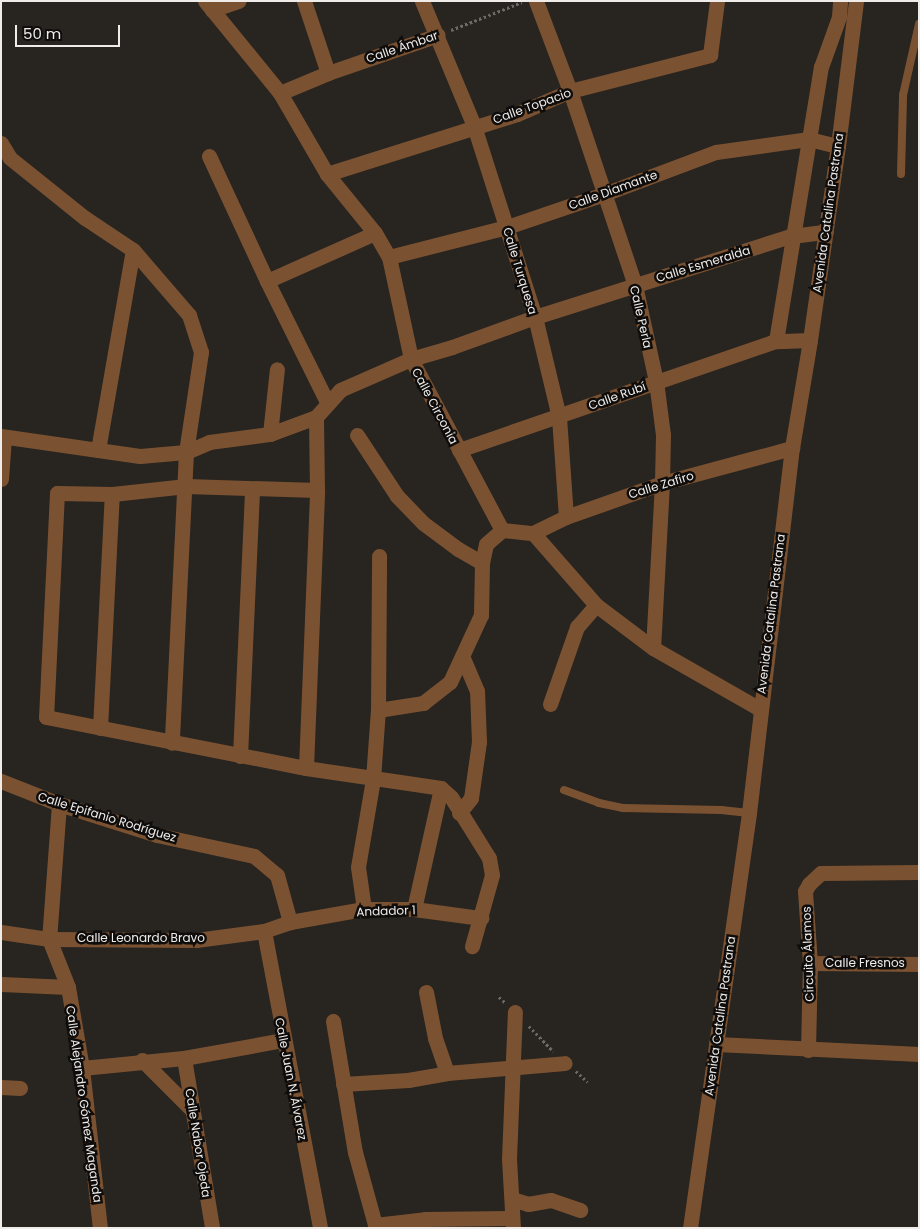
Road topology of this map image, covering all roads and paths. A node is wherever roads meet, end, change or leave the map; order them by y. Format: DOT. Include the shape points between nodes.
graph roads {
  1 [pos="238,1"];
  2 [pos="304,1"];
  3 [pos="422,1"];
  4 [pos="524,1"];
  5 [pos="536,1"];
  6 [pos="717,1"];
  7 [pos="840,1"];
  8 [pos="856,1"];
  9 [pos="209,6"];
  10 [pos="919,24"];
  11 [pos="438,35"];
  12 [pos="328,72"];
  13 [pos="570,92"];
  14 [pos="280,94"];
  15 [pos="474,126"];
  16 [pos="809,139"];
  17 [pos="1,143"];
  18 [pos="838,146"];
  19 [pos="209,156"];
  20 [pos="327,174"];
  21 [pos="901,174"];
  22 [pos="604,194"];
  23 [pos="507,227"];
  24 [pos="826,232"];
  25 [pos="375,233"];
  26 [pos="791,236"];
  27 [pos="133,250"];
  28 [pos="390,257"];
  29 [pos="267,281"];
  30 [pos="635,285"];
  31 [pos="534,317"];
  32 [pos="810,340"];
  33 [pos="776,341"];
  34 [pos="410,359"];
  35 [pos="277,369"];
  36 [pos="656,382"];
  37 [pos="327,402"];
  38 [pos="316,417"];
  39 [pos="559,417"];
  40 [pos="270,434"];
  41 [pos="357,435"];
  42 [pos="2,436"];
  43 [pos="792,448"];
  44 [pos="98,450"];
  45 [pos="459,450"];
  46 [pos="186,452"];
  47 [pos="1,480"];
  48 [pos="662,483"];
  49 [pos="186,486"];
  50 [pos="252,490"];
  51 [pos="317,490"];
  52 [pos="112,494"];
  53 [pos="566,517"];
  54 [pos="502,530"];
  55 [pos="533,534"];
  56 [pos="379,556"];
  57 [pos="482,562"];
  58 [pos="596,605"];
  59 [pos="652,648"];
  60 [pos="462,658"];
  61 [pos="550,704"];
  62 [pos="760,709"];
  63 [pos="378,710"];
  64 [pos="100,728"];
  65 [pos="172,743"];
  66 [pos="240,756"];
  67 [pos="306,768"];
  68 [pos="373,779"];
  69 [pos="1,782"];
  70 [pos="441,788"];
  71 [pos="564,790"];
  72 [pos="60,804"];
  73 [pos="459,813"];
  74 [pos="749,813"];
  75 [pos="919,872"];
  76 [pos="414,908"];
  77 [pos="364,909"];
  78 [pos="481,918"];
  79 [pos="290,922"];
  80 [pos="264,931"];
  81 [pos="2,936"];
  82 [pos="50,938"];
  83 [pos="472,946"];
  84 [pos="810,963"];
  85 [pos="919,964"];
  86 [pos="1,984"];
  87 [pos="68,987"];
  88 [pos="426,992"];
  89 [pos="515,1012"];
  90 [pos="333,1021"];
  91 [pos="284,1040"];
  92 [pos="716,1044"];
  93 [pos="808,1050"];
  94 [pos="919,1054"];
  95 [pos="184,1058"];
  96 [pos="142,1060"];
  97 [pos="565,1063"];
  98 [pos="82,1068"];
  99 [pos="513,1069"];
  100 [pos="446,1073"];
  101 [pos="343,1084"];
  102 [pos="1,1087"];
  103 [pos="20,1088"];
  104 [pos="192,1110"];
  105 [pos="512,1199"];
  106 [pos="580,1210"];
  107 [pos="513,1223"];
  108 [pos="375,1227"];
  109 [pos="100,1228"];
  110 [pos="212,1228"];
  111 [pos="320,1228"];
  112 [pos="690,1228"];
  1 -- 9 [label="street"];
  2 -- 12 [label="street"];
  3 -- 11 [label="street, Calle Turquesa"];
  4 -- 11 [label="path, Calle Ámbar"];
  5 -- 13 [label="street, Calle Perla"];
  6 -- 13 [label="street, Calle Topacio" via="710,56"];
  7 -- 16 [label="street" via="839,16 821,68"];
  8 -- 18 [label="street, Avenida Catalina Pastrana"];
  9 -- 14 [label="street, Calle Circonia"];
  10 -- 21 [label="lane" via="903,95"];
  11 -- 12 [label="street, Calle Ámbar"];
  11 -- 15 [label="street, Calle Turquesa"];
  12 -- 14 [label="street, Calle Ámbar"];
  13 -- 15 [label="street, Calle Topacio" via="517,114"];
  13 -- 22 [label="street, Calle Perla"];
  14 -- 20 [label="street, Calle Circonia"];
  15 -- 20 [label="street, Calle Topacio"];
  15 -- 23 [label="street, Calle Turquesa"];
  16 -- 18 [label="street, Calle Diamante"];
  16 -- 22 [label="street, Calle Diamante" via="716,152"];
  16 -- 26 [label="street"];
  17 -- 27 [label="street" via="10,158 85,218"];
  18 -- 24 [label="street, Avenida Catalina Pastrana"];
  19 -- 29 [label="street"];
  20 -- 25 [label="street, Calle Circonia"];
  22 -- 23 [label="street, Calle Diamante"];
  22 -- 30 [label="street, Calle Perla"];
  23 -- 28 [label="street, Calle Diamante"];
  23 -- 31 [label="street, Calle Turquesa"];
  24 -- 26 [label="street, Calle Esmeralda"];
  24 -- 32 [label="street, Avenida Catalina Pastrana"];
  25 -- 28 [label="street, Calle Circonia"];
  25 -- 29 [label="street"];
  26 -- 30 [label="street, Calle Esmeralda"];
  26 -- 33 [label="street"];
  27 -- 44 [label="street"];
  27 -- 46 [label="street" via="189,315 201,352"];
  28 -- 34 [label="street, Calle Circonia"];
  29 -- 37 [label="street"];
  30 -- 31 [label="street, Calle Esmeralda"];
  30 -- 36 [label="street, Calle Perla"];
  31 -- 34 [label="street, Calle Esmeralda"];
  31 -- 39 [label="street, Calle Turquesa"];
  32 -- 33 [label="street, Calle Rubí"];
  32 -- 43 [label="street, Avenida Catalina Pastrana"];
  33 -- 36 [label="street, Calle Rubí"];
  34 -- 37 [label="street, Calle Esmeralda" via="340,390"];
  34 -- 45 [label="street, Calle Circonia"];
  35 -- 40 [label="street"];
  36 -- 39 [label="street, Calle Rubí"];
  36 -- 48 [label="street, Calle Perla" via="663,435"];
  37 -- 38 [label="street, Calle Esmeralda"];
  38 -- 40 [label="street"];
  38 -- 51 [label="street"];
  39 -- 45 [label="street, Calle Rubí"];
  39 -- 53 [label="street, Calle Turquesa"];
  40 -- 46 [label="street" via="210,442"];
  41 -- 57 [label="street" via="397,496 423,523"];
  42 -- 44 [label="street"];
  42 -- 47 [label="street"];
  43 -- 48 [label="street, Calle Zafiro"];
  43 -- 62 [label="street, Avenida Catalina Pastrana"];
  44 -- 46 [label="street" via="140,456"];
  45 -- 54 [label="street, Calle Circonia"];
  46 -- 49 [label="street"];
  48 -- 53 [label="street, Calle Zafiro"];
  48 -- 59 [label="street, Calle Perla"];
  49 -- 50 [label="street"];
  49 -- 52 [label="street"];
  49 -- 65 [label="street"];
  50 -- 51 [label="street"];
  50 -- 66 [label="street"];
  51 -- 67 [label="street"];
  52 -- 64 [label="street"];
  52 -- 64 [label="street" via="57,493 46,717"];
  53 -- 55 [label="street, Calle Zafiro"];
  54 -- 55 [label="street"];
  54 -- 57 [label="street" via="486,544"];
  55 -- 58 [label="street"];
  56 -- 63 [label="street"];
  57 -- 60 [label="street" via="481,614"];
  58 -- 59 [label="street"];
  58 -- 61 [label="street" via="577,627"];
  59 -- 62 [label="street"];
  60 -- 63 [label="street" via="450,682 423,704"];
  60 -- 73 [label="street" via="477,691 479,742 471,798"];
  62 -- 74 [label="street, Avenida Catalina Pastrana"];
  63 -- 68 [label="street"];
  64 -- 65 [label="street"];
  65 -- 66 [label="street"];
  66 -- 67 [label="street"];
  67 -- 68 [label="street"];
  68 -- 70 [label="street"];
  68 -- 77 [label="street" via="358,866"];
  69 -- 72 [label="street, Calle Epifanio Rodríguez"];
  70 -- 73 [label="street" via="451,797"];
  70 -- 76 [label="street"];
  71 -- 74 [label="lane" via="623,808"];
  72 -- 79 [label="street, Calle Epifanio Rodríguez" via="157,835 254,856 277,875"];
  72 -- 82 [label="street, Calle Alejandro Gómez Maganda"];
  73 -- 78 [label="street" via="489,858 492,875"];
  74 -- 92 [label="street, Avenida Catalina Pastrana"];
  75 -- 84 [label="street, Circuito Álamos" via="821,873 805,891"];
  76 -- 77 [label="street, Andador 1"];
  76 -- 78 [label="street, Andador 1"];
  77 -- 79 [label="street, Andador 1"];
  78 -- 83 [label="street"];
  79 -- 80 [label="street, Calle Leonardo Bravo"];
  80 -- 82 [label="street, Calle Leonardo Bravo" via="196,940"];
  80 -- 91 [label="street, Calle Juan N. Álvarez"];
  81 -- 82 [label="street, Calle Leonardo Bravo"];
  82 -- 87 [label="street, Calle Alejandro Gómez Maganda"];
  84 -- 85 [label="street, Calle Fresnos"];
  84 -- 93 [label="street, Circuito Álamos"];
  86 -- 87 [label="street"];
  87 -- 98 [label="street, Calle Alejandro Gómez Maganda"];
  88 -- 100 [label="street"];
  89 -- 99 [label="street"];
  90 -- 101 [label="street"];
  91 -- 95 [label="street"];
  91 -- 111 [label="street, Calle Juan N. Álvarez"];
  92 -- 93 [label="street"];
  92 -- 112 [label="street, Avenida Catalina Pastrana"];
  93 -- 94 [label="street"];
  95 -- 96 [label="street"];
  95 -- 104 [label="street, Calle Nabor Ojeda"];
  96 -- 98 [label="street"];
  96 -- 104 [label="street"];
  97 -- 99 [label="street"];
  98 -- 109 [label="street, Calle Alejandro Gómez Maganda"];
  99 -- 100 [label="street"];
  99 -- 105 [label="street" via="509,1159"];
  100 -- 101 [label="street" via="408,1080"];
  101 -- 108 [label="street" via="355,1152"];
  102 -- 103 [label="street"];
  104 -- 110 [label="street, Calle Nabor Ojeda"];
  105 -- 106 [label="street" via="528,1204 551,1200"];
  105 -- 107 [label="street"];
  107 -- 108 [label="street" via="426,1219"];
}
